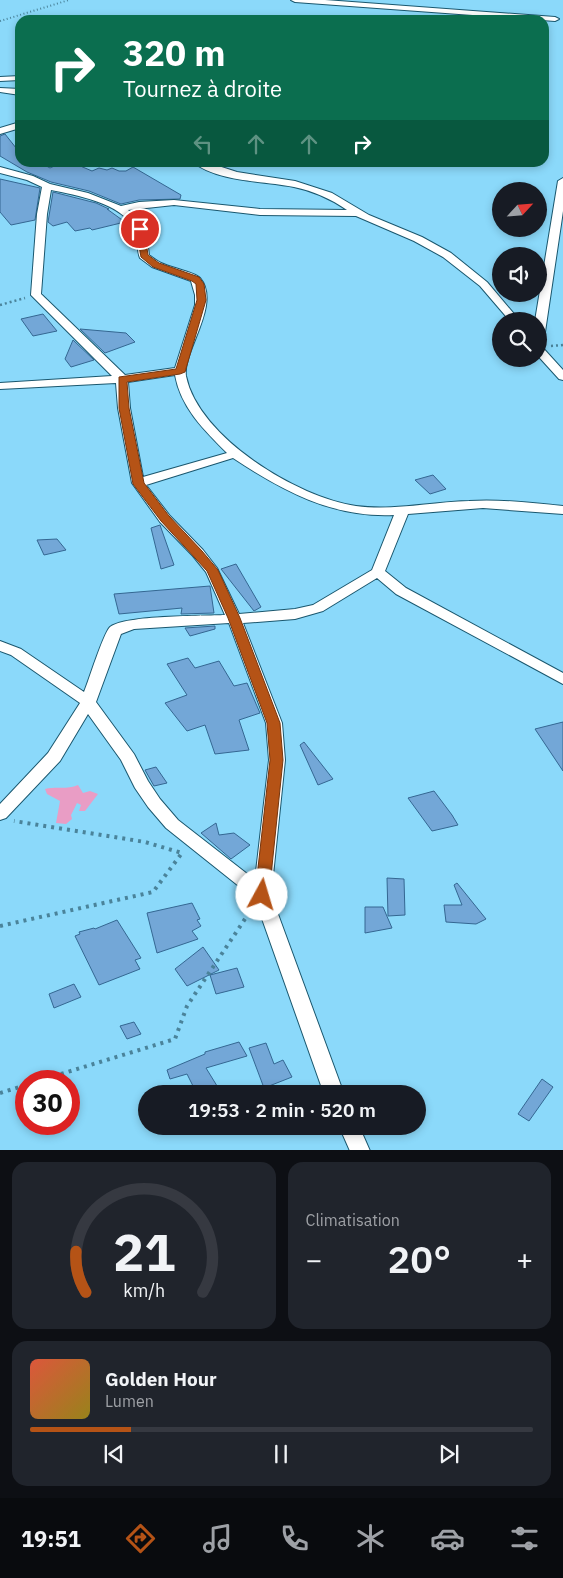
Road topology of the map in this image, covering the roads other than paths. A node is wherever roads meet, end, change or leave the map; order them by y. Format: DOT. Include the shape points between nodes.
graph roads {
  1 [pos="295,0"];
  2 [pos="503,15"];
  3 [pos="15,78"];
  4 [pos="0,79"];
  5 [pos="0,90"];
  6 [pos="15,92"];
  7 [pos="15,126"];
  8 [pos="0,131"];
  9 [pos="211,167"];
  10 [pos="0,170"];
  11 [pos="563,181"];
  12 [pos="47,186"];
  13 [pos="120,209"];
  14 [pos="359,213"];
  15 [pos="508,312"];
  16 [pos="542,312"];
  17 [pos="547,359"];
  18 [pos="180,372"];
  19 [pos="563,377"];
  20 [pos="122,380"];
  21 [pos="0,386"];
  22 [pos="235,454"];
  23 [pos="138,484"];
  24 [pos="563,510"];
  25 [pos="402,512"];
  26 [pos="378,572"];
  27 [pos="234,618"];
  28 [pos="0,646"];
  29 [pos="563,679"];
  30 [pos="88,702"];
  31 [pos="5,817"];
  32 [pos="262,895"];
  33 [pos="331,1085"];
  34 [pos="353,1135"];
  35 [pos="360,1150"];
  1 -- 2 [label="street"];
  3 -- 4 [label="street"];
  5 -- 6 [label="street"];
  7 -- 8 [label="street"];
  9 -- 14 [label="street" via="310,187 337,198"];
  10 -- 12 [label="street"];
  11 -- 16 [label="street"];
  12 -- 13 [label="street" via="75,192"];
  12 -- 20 [label="street" via="36,295"];
  13 -- 14 [label="street" via="143,203 185,202 258,212"];
  13 -- 18 [label="street" via="133,217 140,229 144,256 156,265 196,279 200,284 202,300"];
  14 -- 15 [label="street" via="448,256 477,276"];
  17 -- 19 [label="street"];
  18 -- 20 [label="street"];
  18 -- 22 [label="street" via="185,392 200,420"];
  20 -- 21 [label="street"];
  20 -- 23 [label="street"];
  22 -- 23 [label="street"];
  22 -- 25 [label="street" via="290,488 318,500 353,509"];
  23 -- 27 [label="street" via="212,570"];
  24 -- 25 [label="street" via="484,504"];
  25 -- 26 [label="street"];
  26 -- 27 [label="street" via="318,608 295,614"];
  26 -- 29 [label="street" via="401,592"];
  27 -- 30 [label="street" via="134,624 115,631"];
  27 -- 32 [label="street" via="274,723 277,760"];
  28 -- 30 [label="street" via="16,652"];
  30 -- 31 [label="street" via="54,757"];
  30 -- 32 [label="street" via="128,758 149,796 172,824"];
  32 -- 33 [label="street"];
  34 -- 35 [label="street"];
}
